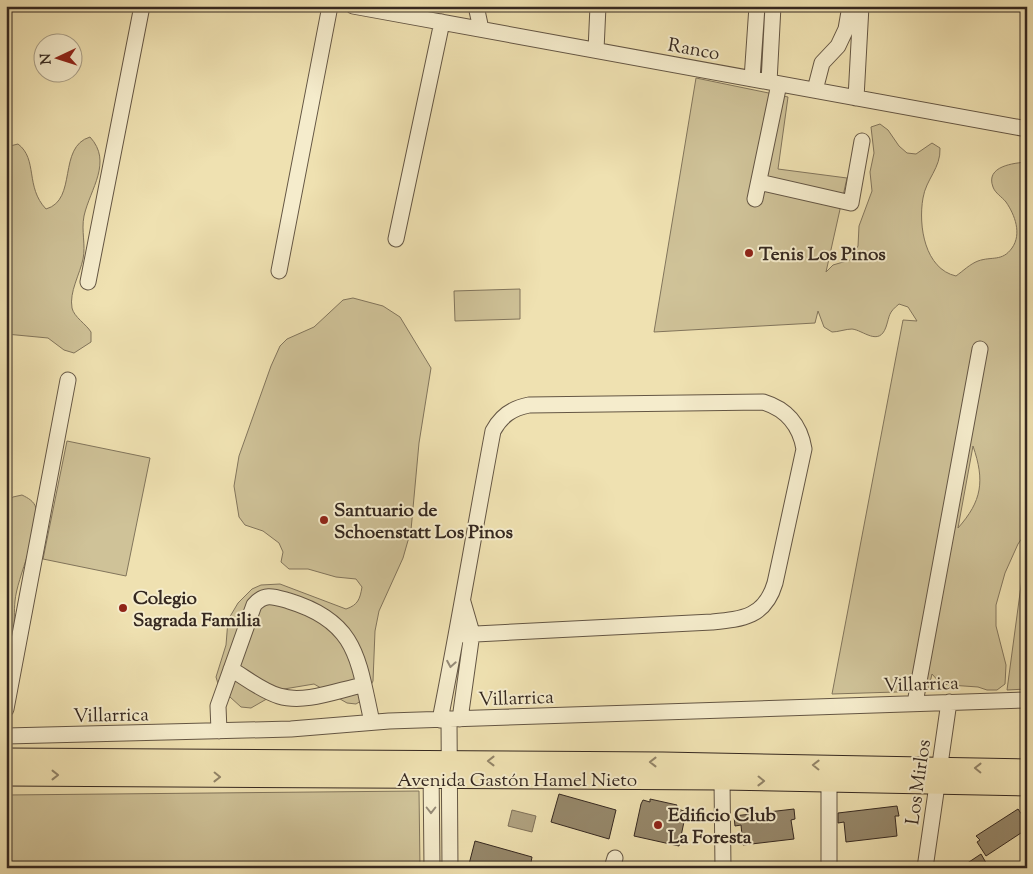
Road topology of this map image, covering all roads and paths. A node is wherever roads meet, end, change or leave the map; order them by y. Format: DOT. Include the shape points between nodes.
graph roads {
  1 [pos="142,6"];
  2 [pos="330,6"];
  3 [pos="353,6"];
  4 [pos="476,6"];
  5 [pos="589,6"];
  6 [pos="598,6"];
  7 [pos="757,6"];
  8 [pos="773,6"];
  9 [pos="850,6"];
  10 [pos="861,6"];
  11 [pos="384,9"];
  12 [pos="442,22"];
  13 [pos="481,29"];
  14 [pos="591,49"];
  15 [pos="752,79"];
  16 [pos="774,83"];
  17 [pos="815,90"];
  18 [pos="856,98"];
  19 [pos="1027,129"];
  20 [pos="862,141"];
  21 [pos="759,182"];
  22 [pos="755,199"];
  23 [pos="396,239"];
  24 [pos="279,271"];
  25 [pos="88,282"];
  26 [pos="980,349"];
  27 [pos="68,380"];
  28 [pos="462,599"];
  29 [pos="472,634"];
  30 [pos="456,635"];
  31 [pos="231,669"];
  32 [pos="364,684"];
  33 [pos="1027,700"];
  34 [pos="949,702"];
  35 [pos="914,703"];
  36 [pos="6,709"];
  37 [pos="450,720"];
  38 [pos="372,722"];
  39 [pos="219,731"];
  40 [pos="6,736"];
  41 [pos="6,758"];
  42 [pos="1027,769"];
  43 [pos="440,770"];
  44 [pos="6,776"];
  45 [pos="938,777"];
  46 [pos="722,780"];
  47 [pos="829,782"];
  48 [pos="1027,786"];
  49 [pos="432,868"];
  50 [pos="450,868"];
  51 [pos="722,868"];
  52 [pos="828,868"];
  53 [pos="926,868"];
  1 -- 25 [label="street"];
  2 -- 24 [label="street"];
  3 -- 11 [label="street, Ranco"];
  4 -- 13 [label="street"];
  5 -- 14 [label="street"];
  6 -- 14 [label="street"];
  7 -- 15 [label="street"];
  8 -- 16 [label="street"];
  9 -- 17 [label="street" via="846,29 838,46 822,63"];
  10 -- 18 [label="street"];
  11 -- 12 [label="street, Ranco"];
  12 -- 13 [label="street, Ranco"];
  12 -- 23 [label="street"];
  13 -- 14 [label="street, Ranco"];
  14 -- 15 [label="street, Ranco"];
  15 -- 16 [label="street, Ranco"];
  16 -- 17 [label="street, Ranco"];
  16 -- 21 [label="street"];
  17 -- 18 [label="street, Ranco"];
  18 -- 19 [label="street, Ranco"];
  20 -- 21 [label="street" via="851,203"];
  21 -- 22 [label="street"];
  26 -- 35 [label="street"];
  27 -- 36 [label="street"];
  28 -- 29 [label="street"];
  28 -- 29 [label="street" via="493,431 511,411 529,405 763,402 781,410 797,428 804,449 775,583 769,600 756,612 730,620"];
  28 -- 30 [label="street"];
  29 -- 30 [label="street"];
  29 -- 37 [label="street"];
  30 -- 37 [label="street, one-way"];
  31 -- 32 [label="street" via="277,696 288,698 304,698"];
  31 -- 32 [label="street" via="254,605 260,598 270,596 312,608 334,623 356,654"];
  31 -- 39 [label="street" via="218,706"];
  32 -- 38 [label="street"];
  33 -- 34 [label="street, Villarrica"];
  34 -- 35 [label="street, Villarrica"];
  34 -- 45 [label="street, Los Mirlos"];
  35 -- 37 [label="street, Villarrica"];
  37 -- 38 [label="street, Villarrica"];
  37 -- 43 [label="street"];
  38 -- 39 [label="street, Villarrica"];
  39 -- 40 [label="street, Villarrica"];
  41 -- 43 [label="main road, Avenida Gastón Hamel Nieto" via="267,758"];
  42 -- 45 [label="main road, Avenida Gastón Hamel Nieto, one-way"];
  44 -- 43 [label="main road, Avenida Gastón Hamel Nieto, one-way"];
  45 -- 43 [label="main road, Avenida Gastón Hamel Nieto, one-way" via="663,762"];
  43 -- 46 [label="main road, Avenida Gastón Hamel Nieto"];
  43 -- 49 [label="street, one-way"];
  43 -- 50 [label="street"];
  45 -- 47 [label="main road, Avenida Gastón Hamel Nieto"];
  45 -- 48 [label="main road, Avenida Gastón Hamel Nieto"];
  45 -- 53 [label="street, Los Mirlos"];
  46 -- 47 [label="main road, Avenida Gastón Hamel Nieto, one-way"];
  46 -- 51 [label="street"];
  47 -- 52 [label="street"];
}
